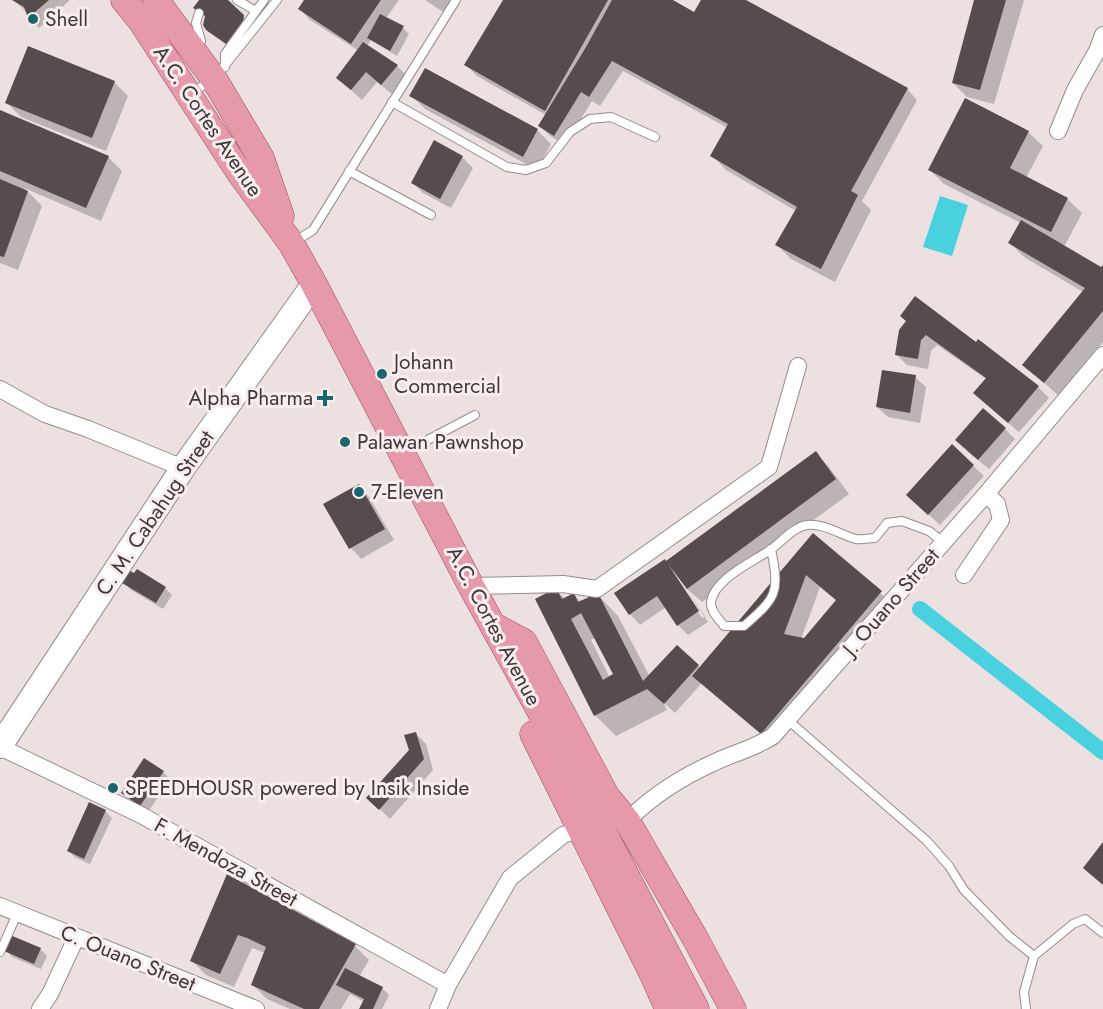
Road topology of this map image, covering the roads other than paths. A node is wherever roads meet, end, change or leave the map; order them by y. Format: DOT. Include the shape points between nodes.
graph roads {
  1 [pos="124,0"];
  2 [pos="156,0"];
  3 [pos="237,0"];
  4 [pos="264,0"];
  5 [pos="277,0"];
  6 [pos="456,0"];
  7 [pos="256,11"];
  8 [pos="199,13"];
  9 [pos="1103,35"];
  10 [pos="191,48"];
  11 [pos="220,73"];
  12 [pos="190,94"];
  13 [pos="392,102"];
  14 [pos="1059,131"];
  15 [pos="655,137"];
  16 [pos="349,171"];
  17 [pos="431,214"];
  18 [pos="291,243"];
  19 [pos="314,284"];
  20 [pos="340,333"];
  21 [pos="1103,355"];
  22 [pos="798,366"];
  23 [pos="0,389"];
  24 [pos="475,415"];
  25 [pos="402,453"];
  26 [pos="183,468"];
  27 [pos="986,494"];
  28 [pos="943,542"];
  29 [pos="771,549"];
  30 [pos="964,576"];
  31 [pos="471,586"];
  32 [pos="494,626"];
  33 [pos="789,721"];
  34 [pos="0,746"];
  35 [pos="635,812"];
  36 [pos="581,829"];
  37 [pos="0,906"];
  38 [pos="17,914"];
  39 [pos="1103,933"];
  40 [pos="76,938"];
  41 [pos="0,952"];
  42 [pos="1034,956"];
  43 [pos="448,985"];
  44 [pos="40,1009"];
  45 [pos="256,1009"];
  46 [pos="438,1009"];
  47 [pos="668,1009"];
  48 [pos="696,1009"];
  49 [pos="733,1009"];
  50 [pos="1026,1009"];
  1 -- 12 [label="main road, A.C. Cortes Avenue"];
  2 -- 10 [label="main road, A.C. Cortes Avenue"];
  3 -- 7 [label="lane"];
  4 -- 7 [label="lane"];
  5 -- 11 [label="lane"];
  6 -- 13 [label="lane"];
  7 -- 11 [label="lane" via="225,54"];
  8 -- 10 [label="lane" via="196,23 201,40"];
  9 -- 14 [label="street"];
  10 -- 11 [label="main road, A.C. Cortes Avenue"];
  11 -- 12 [label="lane"];
  11 -- 18 [label="main road, A.C. Cortes Avenue" via="261,158"];
  12 -- 18 [label="main road, A.C. Cortes Avenue" via="239,172"];
  13 -- 15 [label="lane" via="507,167 526,170 546,163 570,132 590,119 611,117"];
  13 -- 16 [label="lane"];
  16 -- 17 [label="lane"];
  16 -- 18 [label="lane" via="313,230"];
  18 -- 19 [label="main road, A.C. Cortes Avenue"];
  19 -- 20 [label="main road, A.C. Cortes Avenue"];
  19 -- 26 [label="street, C. M. Cabahug Street"];
  20 -- 25 [label="main road, A.C. Cortes Avenue"];
  20 -- 36 [label="main road" via="334,355 456,580"];
  21 -- 27 [label="street, J. Ouano Street"];
  22 -- 31 [label="street" via="769,467 597,589 563,584"];
  23 -- 26 [label="street" via="45,414"];
  24 -- 25 [label="lane"];
  25 -- 31 [label="main road, A.C. Cortes Avenue"];
  26 -- 34 [label="street, C. M. Cabahug Street"];
  27 -- 28 [label="street, J. Ouano Street"];
  27 -- 30 [label="street" via="997,504 1001,520"];
  28 -- 29 [label="lane" via="929,531 902,521 887,523 875,538 859,539 806,525"];
  28 -- 33 [label="street, J. Ouano Street"];
  29 -- 29 [label="lane" via="740,567 716,591 711,601 713,610 724,626 744,626 770,599 777,577"];
  31 -- 32 [label="main road, A.C. Cortes Avenue"];
  32 -- 35 [label="main road" via="524,642 607,797"];
  32 -- 48 [label="main road, A.C. Cortes Avenue"];
  33 -- 35 [label="street, J. Ouano Street" via="757,746 713,762"];
  33 -- 42 [label="lane" via="927,841 964,890"];
  34 -- 43 [label="street, F. Mendoza Street" via="141,815"];
  35 -- 49 [label="main road"];
  36 -- 43 [label="street" via="563,835 510,878"];
  36 -- 47 [label="main road"];
  37 -- 38 [label="street, C. Ouano Street"];
  38 -- 40 [label="street, C. Ouano Street"];
  38 -- 41 [label="lane"];
  39 -- 42 [label="lane" via="1085,920 1073,924"];
  40 -- 44 [label="street"];
  40 -- 45 [label="street, C. Ouano Street"];
  42 -- 50 [label="lane" via="1024,993"];
  43 -- 46 [label="street"];
}
